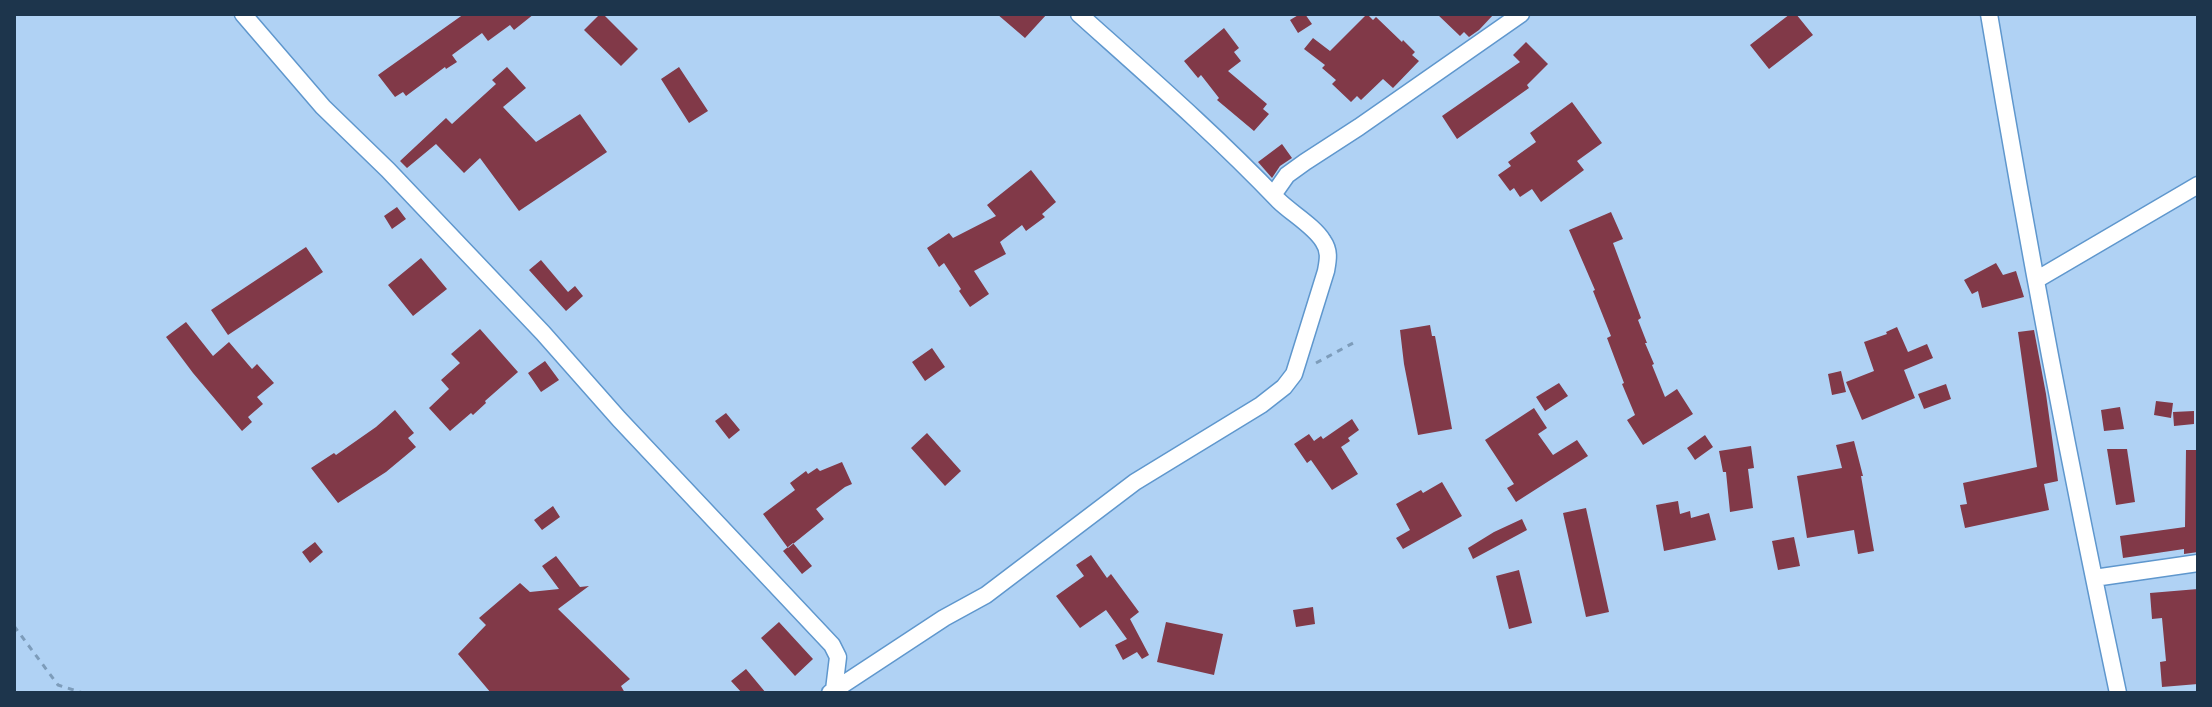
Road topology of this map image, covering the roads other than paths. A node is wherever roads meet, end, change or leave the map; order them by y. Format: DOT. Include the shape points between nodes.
graph roads {
  1 [pos="243,14"];
  2 [pos="1079,14"];
  3 [pos="1521,14"];
  4 [pos="1989,14"];
  5 [pos="2198,185"];
  6 [pos="1273,195"];
  7 [pos="2036,280"];
  8 [pos="2198,563"];
  9 [pos="2094,578"];
  10 [pos="832,691"];
  11 [pos="2118,693"];
  1 -- 10 [label="street" via="323,107 543,333 832,645 838,669"];
  2 -- 6 [label="street" via="1191,113"];
  3 -- 6 [label="street" via="1287,175"];
  4 -- 7 [label="street"];
  5 -- 7 [label="street"];
  6 -- 10 [label="street" via="1321,237 1329,256 1294,374 1284,387 1135,482 986,595"];
  7 -- 9 [label="street"];
  8 -- 9 [label="street"];
  9 -- 11 [label="street"];
}
